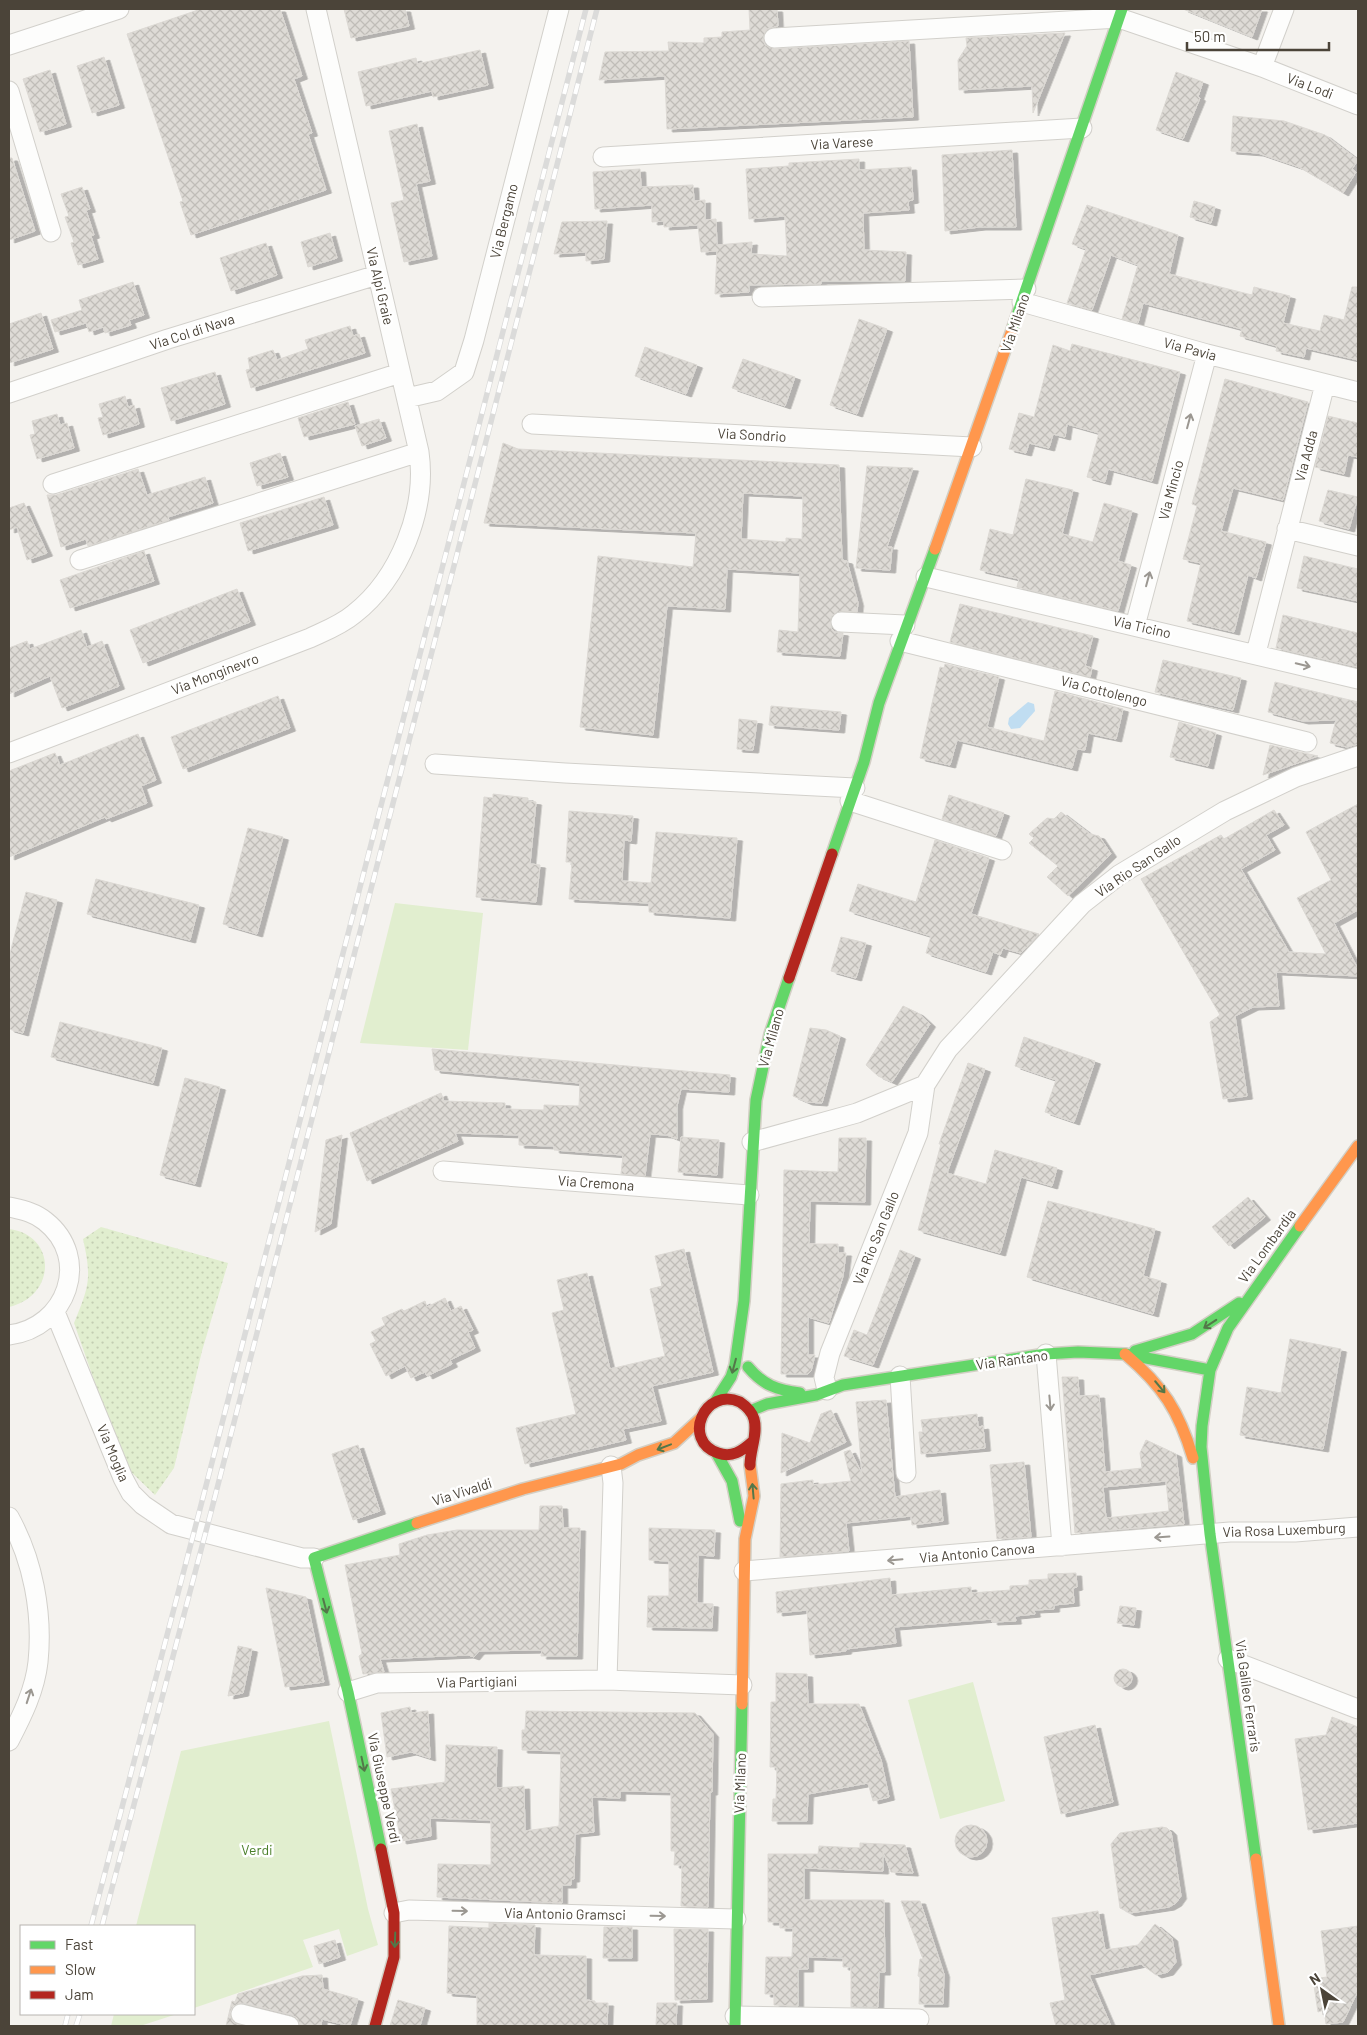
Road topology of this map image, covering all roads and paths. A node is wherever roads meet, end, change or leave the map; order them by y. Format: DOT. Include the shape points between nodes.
graph roads {
  1 [pos="119,9"];
  2 [pos="316,9"];
  3 [pos="559,9"];
  4 [pos="1284,9"];
  5 [pos="1121,13"];
  6 [pos="774,38"];
  7 [pos="9,45"];
  8 [pos="1262,68"];
  9 [pos="9,91"];
  10 [pos="1358,105"];
  11 [pos="1082,128"];
  12 [pos="603,157"];
  13 [pos="52,232"];
  14 [pos="377,275"];
  15 [pos="1024,295"];
  16 [pos="762,297"];
  17 [pos="1207,354"];
  18 [pos="400,373"];
  19 [pos="1325,384"];
  20 [pos="1358,392"];
  21 [pos="9,393"];
  22 [pos="407,398"];
  23 [pos="532,424"];
  24 [pos="972,447"];
  25 [pos="420,452"];
  26 [pos="53,484"];
  27 [pos="1287,528"];
  28 [pos="1358,546"];
  29 [pos="80,560"];
  30 [pos="396,561"];
  31 [pos="926,577"];
  32 [pos="840,622"];
  33 [pos="1135,626"];
  34 [pos="903,633"];
  35 [pos="1256,653"];
  36 [pos="1358,679"];
  37 [pos="1307,742"];
  38 [pos="9,753"];
  39 [pos="1358,756"];
  40 [pos="435,764"];
  41 [pos="852,795"];
  42 [pos="1002,850"];
  43 [pos="924,1085"];
  44 [pos="752,1142"];
  45 [pos="1358,1146"];
  46 [pos="443,1171"];
  47 [pos="749,1195"];
  48 [pos="9,1207"];
  49 [pos="1249,1296"];
  50 [pos="744,1301"];
  51 [pos="55,1312"];
  52 [pos="9,1335"];
  53 [pos="1046,1354"];
  54 [pos="1125,1354"];
  55 [pos="748,1367"];
  56 [pos="1210,1370"];
  57 [pos="900,1376"];
  58 [pos="821,1392"];
  59 [pos="715,1402"];
  60 [pos="747,1408"];
  61 [pos="794,1410"];
  62 [pos="700,1419"];
  63 [pos="768,1426"];
  64 [pos="753,1438"];
  65 [pos="708,1452"];
  66 [pos="616,1465"];
  67 [pos="642,1467"];
  68 [pos="906,1473"];
  69 [pos="1207,1510"];
  70 [pos="9,1517"];
  71 [pos="1358,1527"];
  72 [pos="1210,1534"];
  73 [pos="745,1539"];
  74 [pos="1062,1546"];
  75 [pos="314,1558"];
  76 [pos="744,1571"];
  77 [pos="1228,1659"];
  78 [pos="607,1680"];
  79 [pos="742,1685"];
  80 [pos="348,1692"];
  81 [pos="1358,1709"];
  82 [pos="9,1741"];
  83 [pos="394,1913"];
  84 [pos="736,1919"];
  85 [pos="241,2014"];
  86 [pos="919,2019"];
  87 [pos="735,2021"];
  88 [pos="290,2026"];
  89 [pos="375,2026"];
  90 [pos="1279,2026"];
  1 -- 7 [label="street"];
  2 -- 14 [label="street, Via Alpi Graie"];
  3 -- 22 [label="street, Via Bergamo" via="464,372 437,391"];
  4 -- 8 [label="street"];
  5 -- 6 [label="street"];
  5 -- 8 [label="street, Via Lodi"];
  5 -- 11 [label="street, Via Milano"];
  8 -- 10 [label="street, Via Lodi"];
  9 -- 13 [label="street"];
  11 -- 12 [label="street, Via Varese"];
  11 -- 15 [label="street, Via Milano"];
  14 -- 18 [label="street, Via Alpi Graie"];
  14 -- 21 [label="street, Via Col di Nava"];
  15 -- 16 [label="street, Via Pavia"];
  15 -- 17 [label="street, Via Pavia"];
  15 -- 24 [label="street, Via Milano"];
  17 -- 19 [label="street, Via Pavia"];
  33 -- 17 [label="street, Via Mincio, one-way"];
  18 -- 22 [label="street, Via Alpi Graie"];
  18 -- 26 [label="street"];
  19 -- 20 [label="street, Via Pavia"];
  19 -- 27 [label="street, Via Adda"];
  22 -- 25 [label="street, Via Alpi Graie"];
  23 -- 24 [label="street, Via Sondrio"];
  24 -- 31 [label="street, Via Milano"];
  25 -- 29 [label="street"];
  25 -- 30 [label="street, Via Alpi Graie" via="420,496 408,536"];
  27 -- 28 [label="street"];
  27 -- 35 [label="street, Via Adda"];
  30 -- 38 [label="street, Via Monginevro" via="369,601 338,626"];
  31 -- 33 [label="street, Via Ticino"];
  31 -- 34 [label="street, Via Milano"];
  32 -- 34 [label="street"];
  33 -- 35 [label="street, Via Ticino"];
  34 -- 37 [label="street, Via Cottolengo"];
  34 -- 41 [label="street, Via Milano"];
  35 -- 36 [label="street, Via Ticino, one-way"];
  39 -- 43 [label="street, Via Rio San Gallo" via="1296,778 1225,811 1119,875 1082,904 948,1049"];
  40 -- 41 [label="street"];
  41 -- 42 [label="street"];
  41 -- 44 [label="street, Via Milano" via="770,1034 761,1067"];
  43 -- 44 [label="street" via="858,1114"];
  43 -- 58 [label="street, Via Rio San Gallo" via="918,1132 830,1353"];
  44 -- 47 [label="street, Via Milano"];
  45 -- 49 [label="street, Via Lombardia"];
  46 -- 47 [label="street, Via Cremona"];
  47 -- 50 [label="street, Via Milano"];
  48 -- 51 [label="street" via="27,1211 44,1221 58,1236 67,1254 69,1274 65,1294"];
  49 -- 54 [label="street, Via Rantano, one-way" via="1192,1334"];
  49 -- 56 [label="street, Via Lombardia" via="1228,1328"];
  50 -- 55 [label="street, Via Milano"];
  50 -- 59 [label="street, Via Milano, one-way" via="734,1371"];
  51 -- 52 [label="street" via="34,1329"];
  51 -- 75 [label="street, Via Moglia" via="123,1478 142,1505 171,1524 302,1558"];
  53 -- 54 [label="street, Via Rantano"];
  53 -- 57 [label="street, Via Rantano"];
  53 -- 74 [label="street, one-way"];
  54 -- 56 [label="street, Via Rantano"];
  54 -- 69 [label="street, one-way" via="1156,1381 1174,1404 1184,1426"];
  55 -- 58 [label="street" via="763,1385 775,1389"];
  55 -- 60 [label="street, Via Milano"];
  56 -- 69 [label="street, Via Galileo Ferraris" via="1202,1426"];
  57 -- 58 [label="street, Via Rantano"];
  57 -- 68 [label="street"];
  58 -- 60 [label="street, Via Rantano"];
  58 -- 61 [label="street, Via Rantano"];
  59 -- 60 [label="street" via="729,1399"];
  59 -- 62 [label="street, Via Milano" via="708,1406"];
  60 -- 64 [label="street, Via Milano" via="754,1418"];
  62 -- 65 [label="street, Via Milano" via="700,1437"];
  62 -- 66 [label="street, Via Vivaldi, one-way" via="674,1444"];
  63 -- 64 [label="street"];
  64 -- 65 [label="street" via="734,1455"];
  73 -- 64 [label="street, Via Milano, one-way" via="753,1502 750,1467"];
  65 -- 73 [label="street, Via Milano" via="732,1481"];
  66 -- 67 [label="street, Via Vivaldi"];
  66 -- 75 [label="street, Via Vivaldi" via="523,1489"];
  66 -- 78 [label="street"];
  69 -- 72 [label="street, Via Galileo Ferraris"];
  82 -- 70 [label="street, one-way" via="28,1699 38,1662 39,1636 35,1589"];
  71 -- 72 [label="street, Via Rosa Luxemburg"];
  72 -- 74 [label="street, Via Antonio Canova, one-way"];
  72 -- 77 [label="street, Via Galileo Ferraris"];
  73 -- 76 [label="street, Via Milano"];
  74 -- 76 [label="street, Via Antonio Canova, one-way"];
  75 -- 80 [label="street, Via Giuseppe Verdi, one-way"];
  76 -- 79 [label="street, Via Milano"];
  77 -- 81 [label="street"];
  77 -- 90 [label="street, Via Galileo Ferraris"];
  78 -- 79 [label="street, Via Partigiani"];
  78 -- 80 [label="street, Via Partigiani" via="377,1684"];
  79 -- 84 [label="street, Via Milano"];
  80 -- 83 [label="street, Via Giuseppe Verdi, one-way"];
  83 -- 84 [label="street, Via Antonio Gramsci, one-way" via="419,1910"];
  83 -- 89 [label="street, Via Giuseppe Verdi, one-way" via="394,1957"];
  84 -- 87 [label="street, Via Milano"];
  85 -- 88 [label="street"];
  86 -- 87 [label="street"];
}
